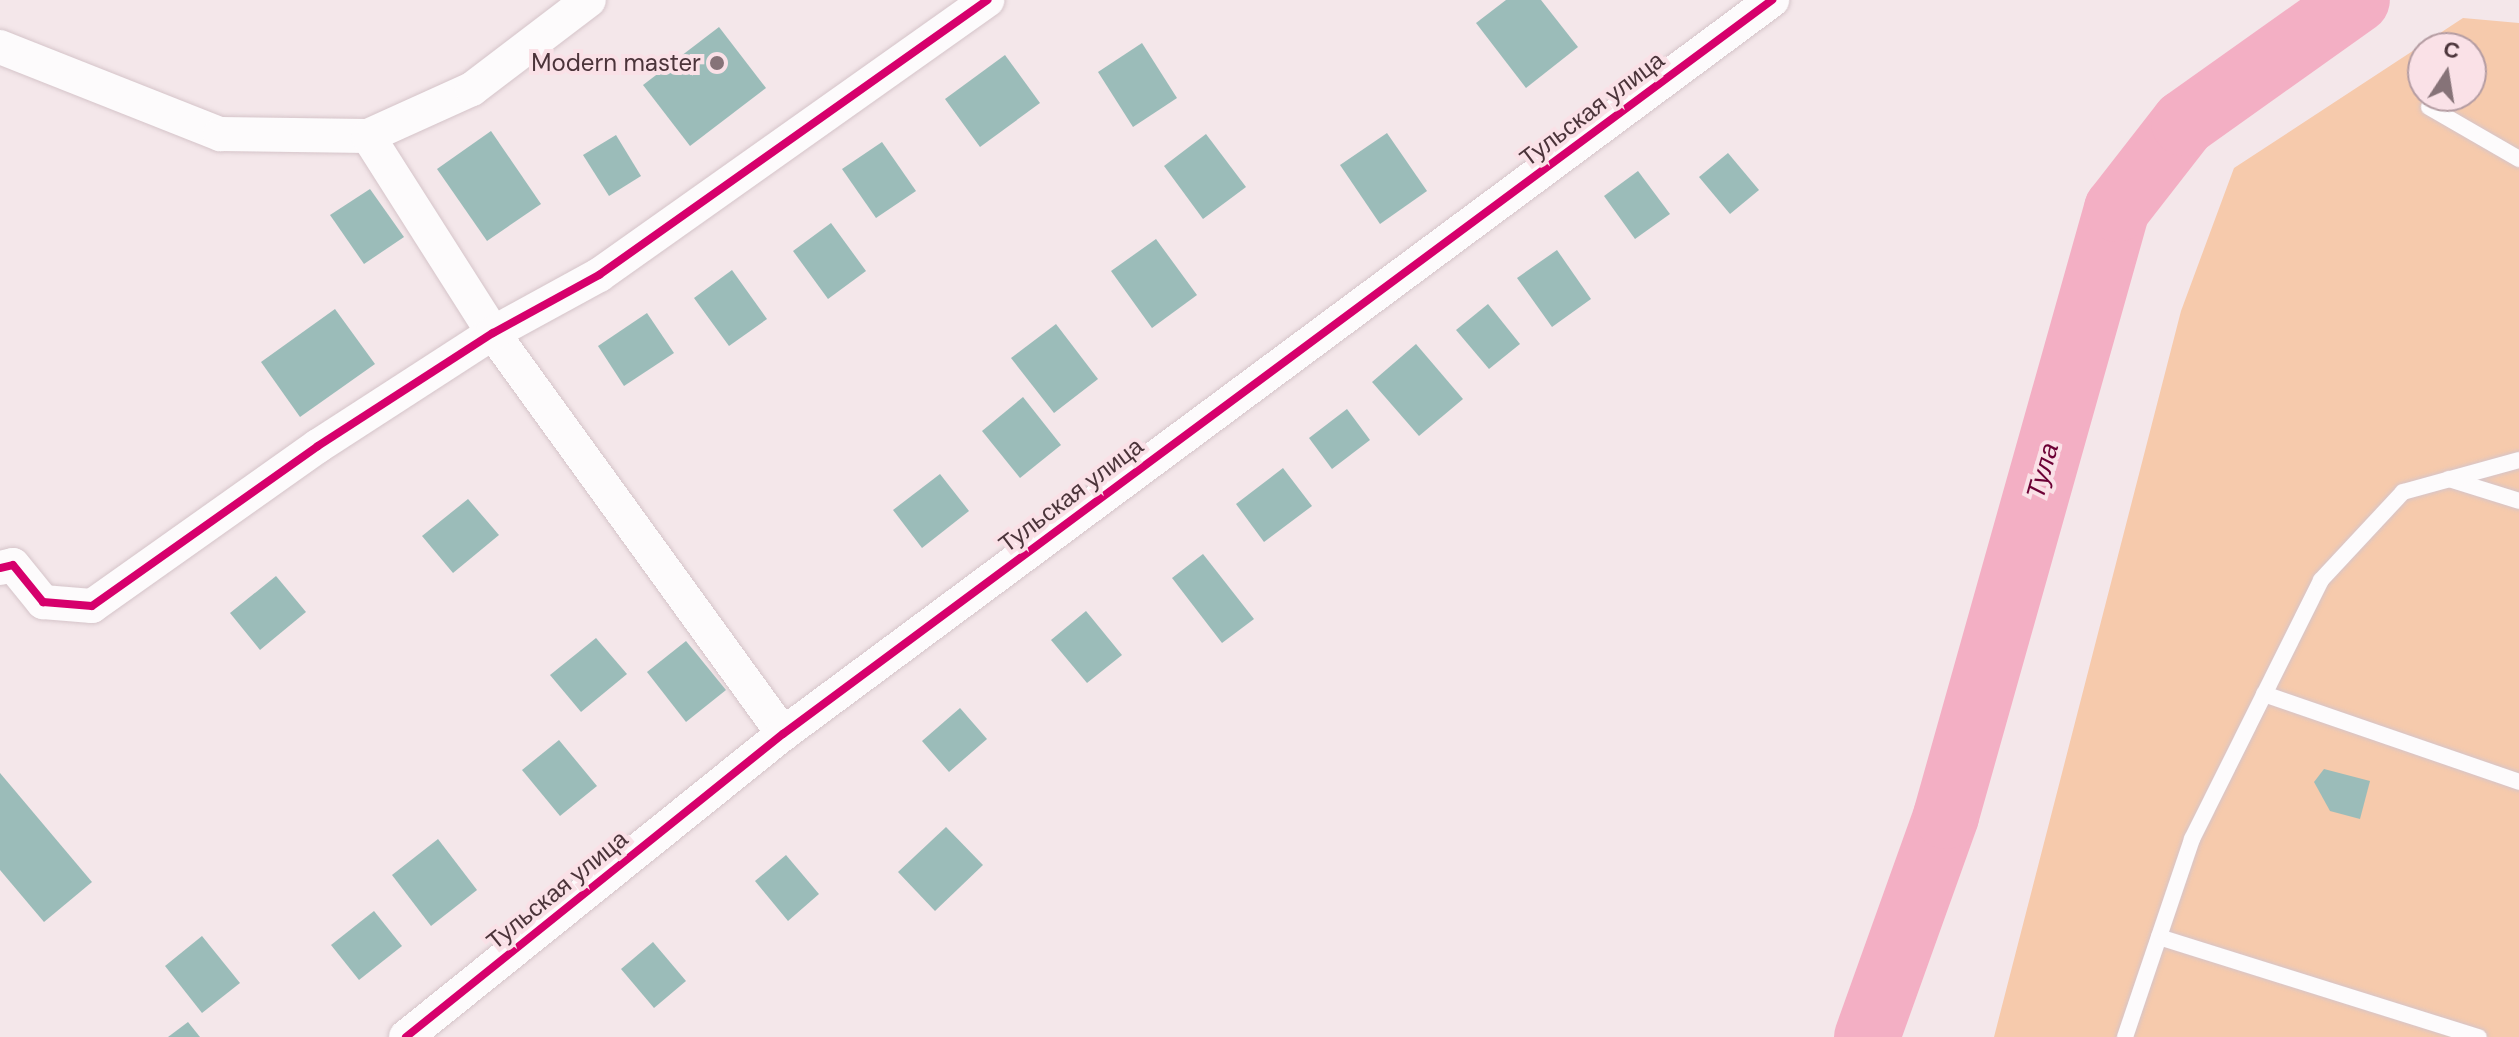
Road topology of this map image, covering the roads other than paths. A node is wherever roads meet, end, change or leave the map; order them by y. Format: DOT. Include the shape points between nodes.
graph roads {
  1 [pos="589,0"];
  2 [pos="988,0"];
  3 [pos="1772,0"];
  4 [pos="0,47"];
  5 [pos="2438,112"];
  6 [pos="368,136"];
  7 [pos="2519,159"];
  8 [pos="493,333"];
  9 [pos="2519,460"];
  10 [pos="2449,479"];
  11 [pos="2519,501"];
  12 [pos="0,568"];
  13 [pos="2264,694"];
  14 [pos="783,734"];
  15 [pos="2519,782"];
  16 [pos="2159,937"];
  17 [pos="406,1037"];
  18 [pos="2125,1037"];
  19 [pos="2479,1037"];
  1 -- 6 [label="street" via="472,89"];
  2 -- 8 [label="street" via="599,275"];
  3 -- 14 [label="street, Тульская улица"];
  4 -- 6 [label="street" via="220,134"];
  5 -- 7 [label="lane"];
  6 -- 8 [label="street"];
  8 -- 12 [label="street" via="318,446 92,606 43,602 13,565"];
  8 -- 14 [label="street"];
  9 -- 10 [label="lane"];
  10 -- 11 [label="lane"];
  10 -- 13 [label="lane" via="2403,492 2321,580"];
  13 -- 15 [label="lane"];
  13 -- 16 [label="lane" via="2192,839"];
  14 -- 17 [label="street, Тульская улица"];
  16 -- 18 [label="lane"];
  16 -- 19 [label="lane"];
}
